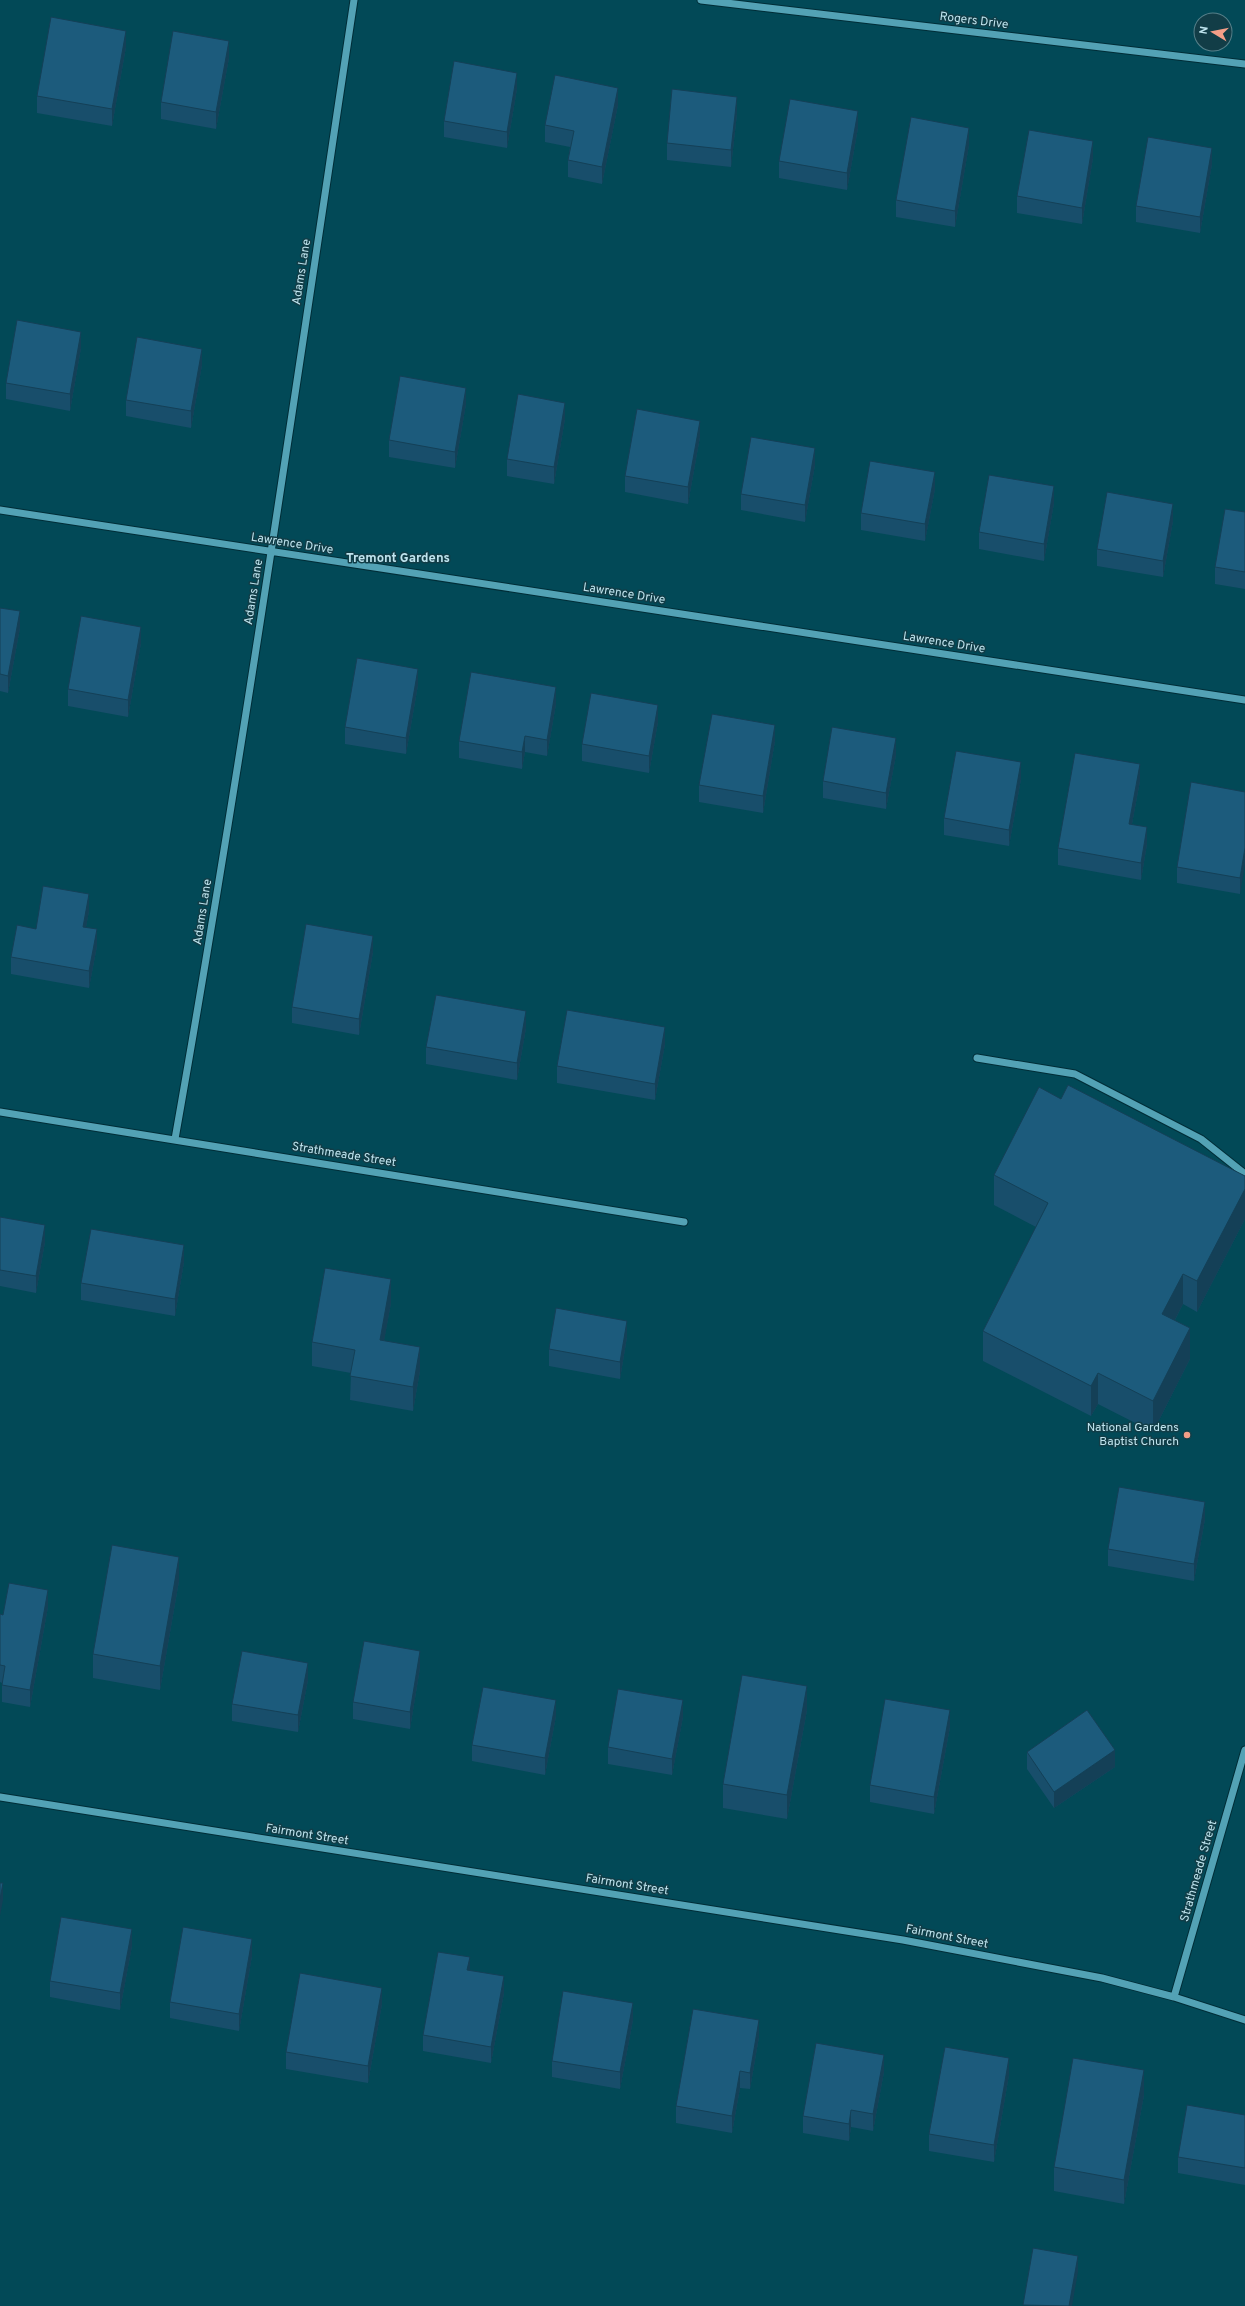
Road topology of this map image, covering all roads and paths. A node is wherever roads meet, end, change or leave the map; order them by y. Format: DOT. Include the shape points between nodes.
graph roads {
  1 [pos="354,0"];
  2 [pos="701,0"];
  3 [pos="1245,64"];
  4 [pos="0,510"];
  5 [pos="272,552"];
  6 [pos="1245,700"];
  7 [pos="977,1058"];
  8 [pos="0,1112"];
  9 [pos="175,1139"];
  10 [pos="1245,1174"];
  11 [pos="684,1222"];
  12 [pos="1245,1750"];
  13 [pos="0,1797"];
  14 [pos="1174,1997"];
  15 [pos="1245,2020"];
  1 -- 5 [label="street, Adams Lane"];
  2 -- 3 [label="street, Rogers Drive"];
  4 -- 5 [label="street, Lawrence Drive"];
  5 -- 6 [label="street, Lawrence Drive"];
  5 -- 9 [label="street, Adams Lane" via="212,929"];
  7 -- 10 [label="street" via="1075,1074 1201,1139"];
  8 -- 9 [label="street, Strathmeade Street"];
  9 -- 11 [label="street, Strathmeade Street"];
  12 -- 14 [label="street, Strathmeade Street"];
  13 -- 14 [label="street, Fairmont Street" via="903,1940 1102,1978"];
  14 -- 15 [label="street, Fairmont Street"];
}
